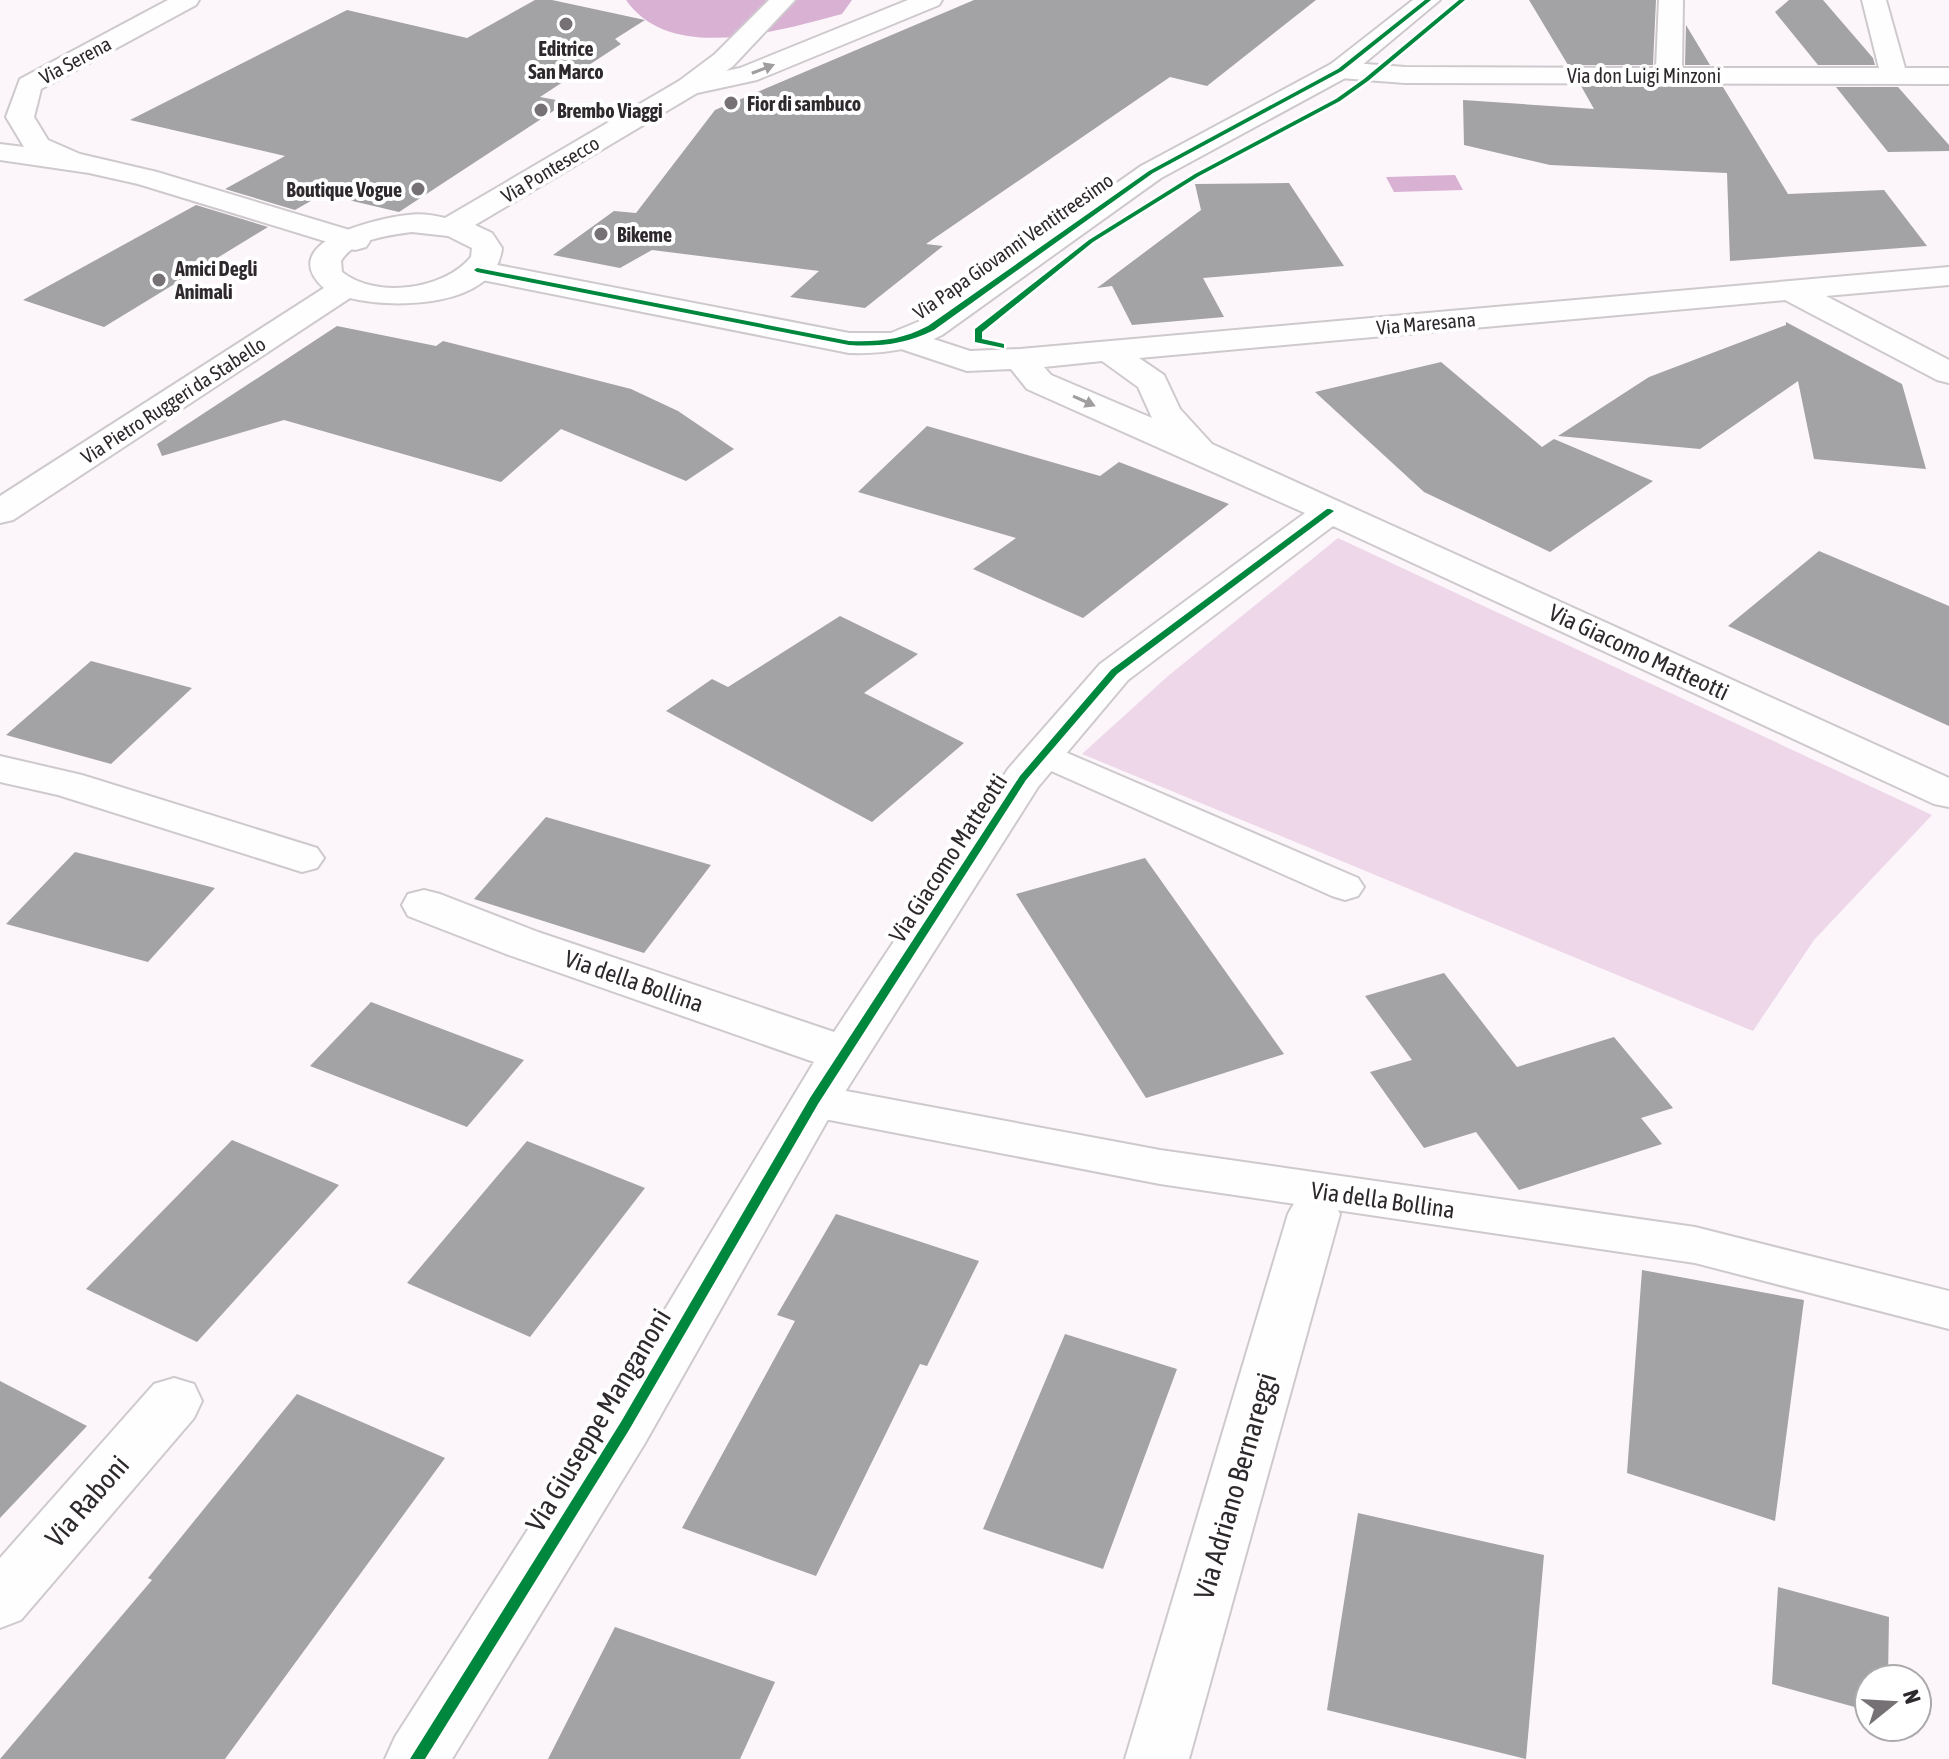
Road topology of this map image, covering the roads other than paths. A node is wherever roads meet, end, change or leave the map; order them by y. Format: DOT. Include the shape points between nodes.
graph roads {
  1 [pos="187,0"];
  2 [pos="783,0"];
  3 [pos="930,0"];
  4 [pos="1428,0"];
  5 [pos="1671,0"];
  6 [pos="1874,0"];
  7 [pos="1340,70"];
  8 [pos="1669,76"];
  9 [pos="1894,76"];
  10 [pos="1949,76"];
  11 [pos="688,87"];
  12 [pos="0,152"];
  13 [pos="89,164"];
  14 [pos="452,226"];
  15 [pos="352,240"];
  16 [pos="477,270"];
  17 [pos="1949,276"];
  18 [pos="346,287"];
  19 [pos="1790,290"];
  20 [pos="906,340"];
  21 [pos="1164,346"];
  22 [pos="1108,351"];
  23 [pos="1020,359"];
  24 [pos="1949,373"];
  25 [pos="1152,382"];
  26 [pos="1204,453"];
  27 [pos="1330,511"];
  28 [pos="0,512"];
  29 [pos="1044,754"];
  30 [pos="0,769"];
  31 [pos="1949,794"];
  32 [pos="302,858"];
  33 [pos="1345,887"];
  34 [pos="424,905"];
  35 [pos="845,1054"];
  36 [pos="814,1101"];
  37 [pos="1314,1214"];
  38 [pos="1949,1310"];
  39 [pos="174,1401"];
  40 [pos="0,1601"];
  41 [pos="417,1759"];
  42 [pos="1157,1759"];
  1 -- 13 [label="street, Via Serena" via="29,85 20,117 37,146"];
  2 -- 11 [label="street, Via Pontesecco"];
  11 -- 3 [label="street, Via Pontesecco, one-way" via="748,74"];
  4 -- 7 [label="street, Via Papa Giovanni Ventitreesimo"];
  5 -- 8 [label="street"];
  6 -- 9 [label="street"];
  7 -- 8 [label="street, Via don Luigi Minzoni"];
  7 -- 20 [label="street, Via Papa Giovanni Ventitreesimo" via="1151,172 931,328"];
  8 -- 9 [label="street, Via don Luigi Minzoni"];
  9 -- 10 [label="street, Via don Luigi Minzoni"];
  11 -- 14 [label="street, Via Pontesecco"];
  12 -- 13 [label="street"];
  13 -- 15 [label="street"];
  14 -- 15 [label="street" via="387,226"];
  14 -- 16 [label="street" via="483,242 487,252"];
  15 -- 18 [label="street" via="332,251 326,262 327,273"];
  16 -- 18 [label="street" via="458,282 416,294 369,294"];
  16 -- 20 [label="street, Via Papa Giovanni Ventitreesimo" via="849,343"];
  17 -- 19 [label="street, Via Maresana"];
  18 -- 28 [label="street, Via Pietro Ruggeri da Stabello"];
  19 -- 21 [label="street, Via Maresana"];
  19 -- 24 [label="street"];
  20 -- 23 [label="street, Via Maresana" via="967,361"];
  21 -- 22 [label="street, Via Maresana"];
  21 -- 25 [label="street"];
  22 -- 23 [label="street, Via Maresana"];
  22 -- 25 [label="street, Via Giacomo Matteotti"];
  23 -- 26 [label="street, Via Giacomo Matteotti, one-way" via="1039,382"];
  25 -- 26 [label="street, Via Giacomo Matteotti" via="1165,413"];
  26 -- 27 [label="street, Via Giacomo Matteotti"];
  27 -- 29 [label="street, Via Giacomo Matteotti" via="1114,672"];
  27 -- 31 [label="street, Via Giacomo Matteotti"];
  29 -- 33 [label="lane"];
  29 -- 35 [label="street, Via Giacomo Matteotti" via="1023,778"];
  30 -- 32 [label="street" via="67,784"];
  34 -- 35 [label="street, Via della Bollina"];
  35 -- 36 [label="street, Via Giacomo Matteotti"];
  36 -- 38 [label="lane, Via della Bollina" via="1160,1167 1695,1245"];
  36 -- 41 [label="street, Via Giuseppe Manganoni" via="625,1426"];
  37 -- 42 [label="street, Via Adriano Bernareggi"];
  39 -- 40 [label="street, Via Raboni"];
}
